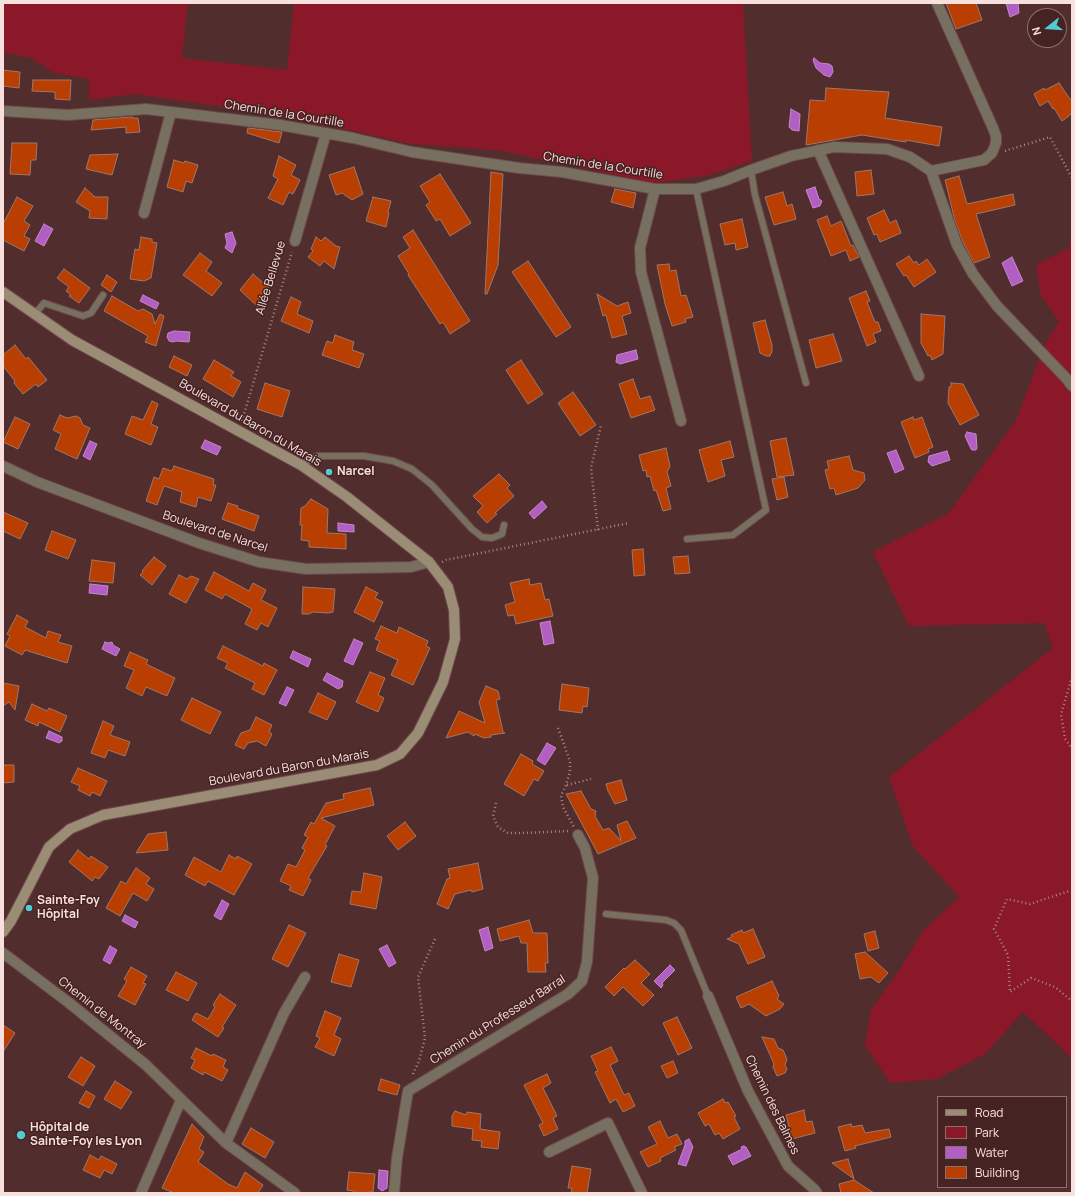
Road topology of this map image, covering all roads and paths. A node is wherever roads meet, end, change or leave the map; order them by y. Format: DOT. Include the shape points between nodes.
graph roads {
  1 [pos="937,3"];
  2 [pos="3,111"];
  3 [pos="171,112"];
  4 [pos="326,133"];
  5 [pos="818,150"];
  6 [pos="992,152"];
  7 [pos="751,170"];
  8 [pos="931,171"];
  9 [pos="1072,178"];
  10 [pos="655,189"];
  11 [pos="696,189"];
  12 [pos="144,213"];
  13 [pos="295,242"];
  14 [pos="3,292"];
  15 [pos="103,295"];
  16 [pos="35,314"];
  17 [pos="919,376"];
  18 [pos="806,383"];
  19 [pos="1072,386"];
  20 [pos="681,421"];
  21 [pos="601,425"];
  22 [pos="239,430"];
  23 [pos="302,465"];
  24 [pos="3,466"];
  25 [pos="630,523"];
  26 [pos="504,525"];
  27 [pos="598,530"];
  28 [pos="687,540"];
  29 [pos="431,565"];
  30 [pos="1072,677"];
  31 [pos="558,728"];
  32 [pos="1072,748"];
  33 [pos="591,778"];
  34 [pos="566,786"];
  35 [pos="496,803"];
  36 [pos="578,834"];
  37 [pos="1072,890"];
  38 [pos="606,914"];
  39 [pos="3,932"];
  40 [pos="435,939"];
  41 [pos="3,952"];
  42 [pos="305,977"];
  43 [pos="708,996"];
  44 [pos="1072,1001"];
  45 [pos="408,1091"];
  46 [pos="181,1100"];
  47 [pos="226,1143"];
  48 [pos="549,1152"];
  49 [pos="141,1193"];
  50 [pos="295,1193"];
  51 [pos="394,1193"];
  52 [pos="642,1193"];
  53 [pos="817,1193"];
  1 -- 6 [label="street" via="996,136"];
  2 -- 3 [label="street, Chemin de la Courtille" via="68,116 146,109"];
  3 -- 4 [label="street, Chemin de la Courtille"];
  3 -- 12 [label="street"];
  4 -- 10 [label="street, Chemin de la Courtille" via="412,152 562,172"];
  4 -- 13 [label="street, Allée Bellevue"];
  5 -- 7 [label="street, Chemin de la Courtille"];
  5 -- 8 [label="street, Chemin de la Courtille" via="834,147 887,149 910,157"];
  5 -- 17 [label="street"];
  6 -- 8 [label="street" via="984,160"];
  6 -- 9 [label="path" via="1009,151 1050,137"];
  7 -- 11 [label="street, Chemin de la Courtille"];
  7 -- 18 [label="lane" via="755,194"];
  8 -- 19 [label="street" via="958,246 973,274 998,306"];
  10 -- 11 [label="street, Chemin de la Courtille"];
  10 -- 20 [label="street" via="640,248 641,272"];
  11 -- 28 [label="lane" via="766,510 734,534"];
  13 -- 22 [label="path, Allée Bellevue"];
  14 -- 16 [label="street, Boulevard du Baron du Marais"];
  15 -- 16 [label="lane" via="91,313 83,316 44,303"];
  16 -- 22 [label="street, Boulevard du Baron du Marais" via="72,340"];
  21 -- 27 [label="path" via="591,468"];
  22 -- 23 [label="street, Boulevard du Baron du Marais"];
  23 -- 26 [label="lane" via="317,456 364,456 393,461 412,469 432,485 482,537 492,538 502,534"];
  23 -- 29 [label="street, Boulevard du Baron du Marais" via="347,497"];
  24 -- 29 [label="street, Boulevard de Narcel" via="37,482 199,543 259,562 306,569"];
  25 -- 27 [label="path"];
  27 -- 29 [label="path"];
  29 -- 39 [label="street, Boulevard du Baron du Marais" via="448,587 454,610 455,638 443,682 418,733 400,754 377,765 102,815 70,829 49,847"];
  30 -- 32 [label="path" via="1061,714 1065,739"];
  31 -- 34 [label="path" via="570,761"];
  33 -- 34 [label="path"];
  34 -- 36 [label="path" via="561,796 563,807"];
  35 -- 36 [label="path" via="493,816 498,827 508,833 567,830"];
  36 -- 45 [label="street, Chemin du Professeur Barral" via="585,848 593,878 587,962 582,981 568,994"];
  37 -- 44 [label="path" via="1030,904 1007,899 994,929 1008,955 1010,992 1032,978 1055,987"];
  38 -- 43 [label="lane" via="674,923 681,930"];
  40 -- 45 [label="path" via="418,977 425,1038"];
  41 -- 46 [label="street, Chemin de Montray" via="146,1065"];
  42 -- 47 [label="street" via="284,1013"];
  43 -- 53 [label="street, Chemin des Balmes" via="748,1091 788,1166"];
  45 -- 51 [label="street"];
  46 -- 47 [label="street, Chemin de Montray"];
  46 -- 49 [label="street"];
  47 -- 50 [label="street, Chemin de Montray"];
  48 -- 52 [label="street" via="608,1123"];
}
